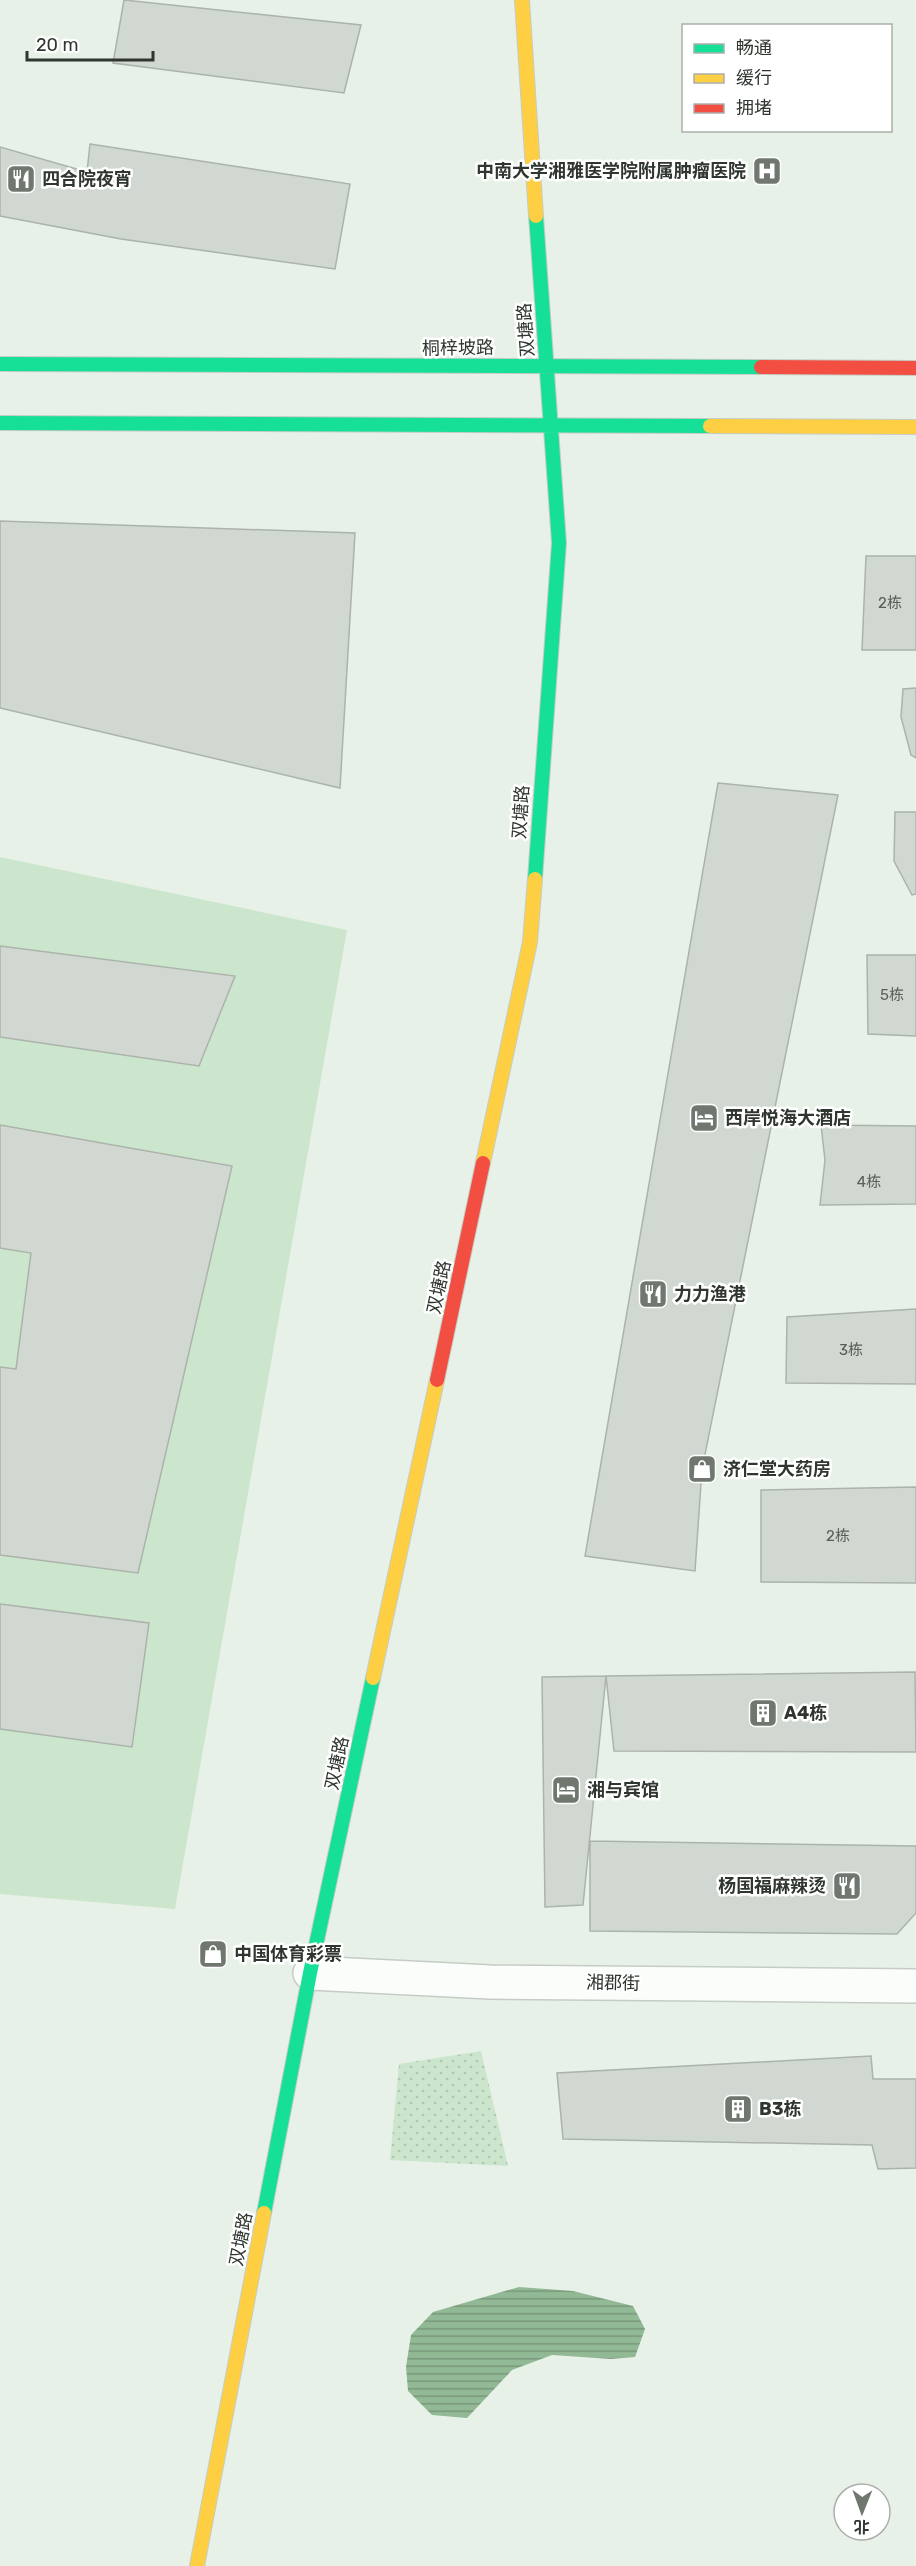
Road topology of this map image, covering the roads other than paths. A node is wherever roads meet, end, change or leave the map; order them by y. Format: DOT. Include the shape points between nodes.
graph roads {
  1 [pos="522,0"];
  2 [pos="0,364"];
  3 [pos="546,365"];
  4 [pos="916,368"];
  5 [pos="0,423"];
  6 [pos="549,426"];
  7 [pos="916,427"];
  8 [pos="310,1973"];
  9 [pos="916,1986"];
  10 [pos="197,2566"];
  1 -- 3 [label="street, 双塘路"];
  2 -- 3 [label="street, 桐梓坡路"];
  3 -- 4 [label="street, 桐梓坡路"];
  3 -- 6 [label="street, 双塘路"];
  5 -- 6 [label="street"];
  6 -- 7 [label="street"];
  6 -- 8 [label="street, 双塘路" via="559,543 530,942"];
  8 -- 9 [label="street, 湘郡街" via="490,1982"];
  8 -- 10 [label="street, 双塘路"];
}
